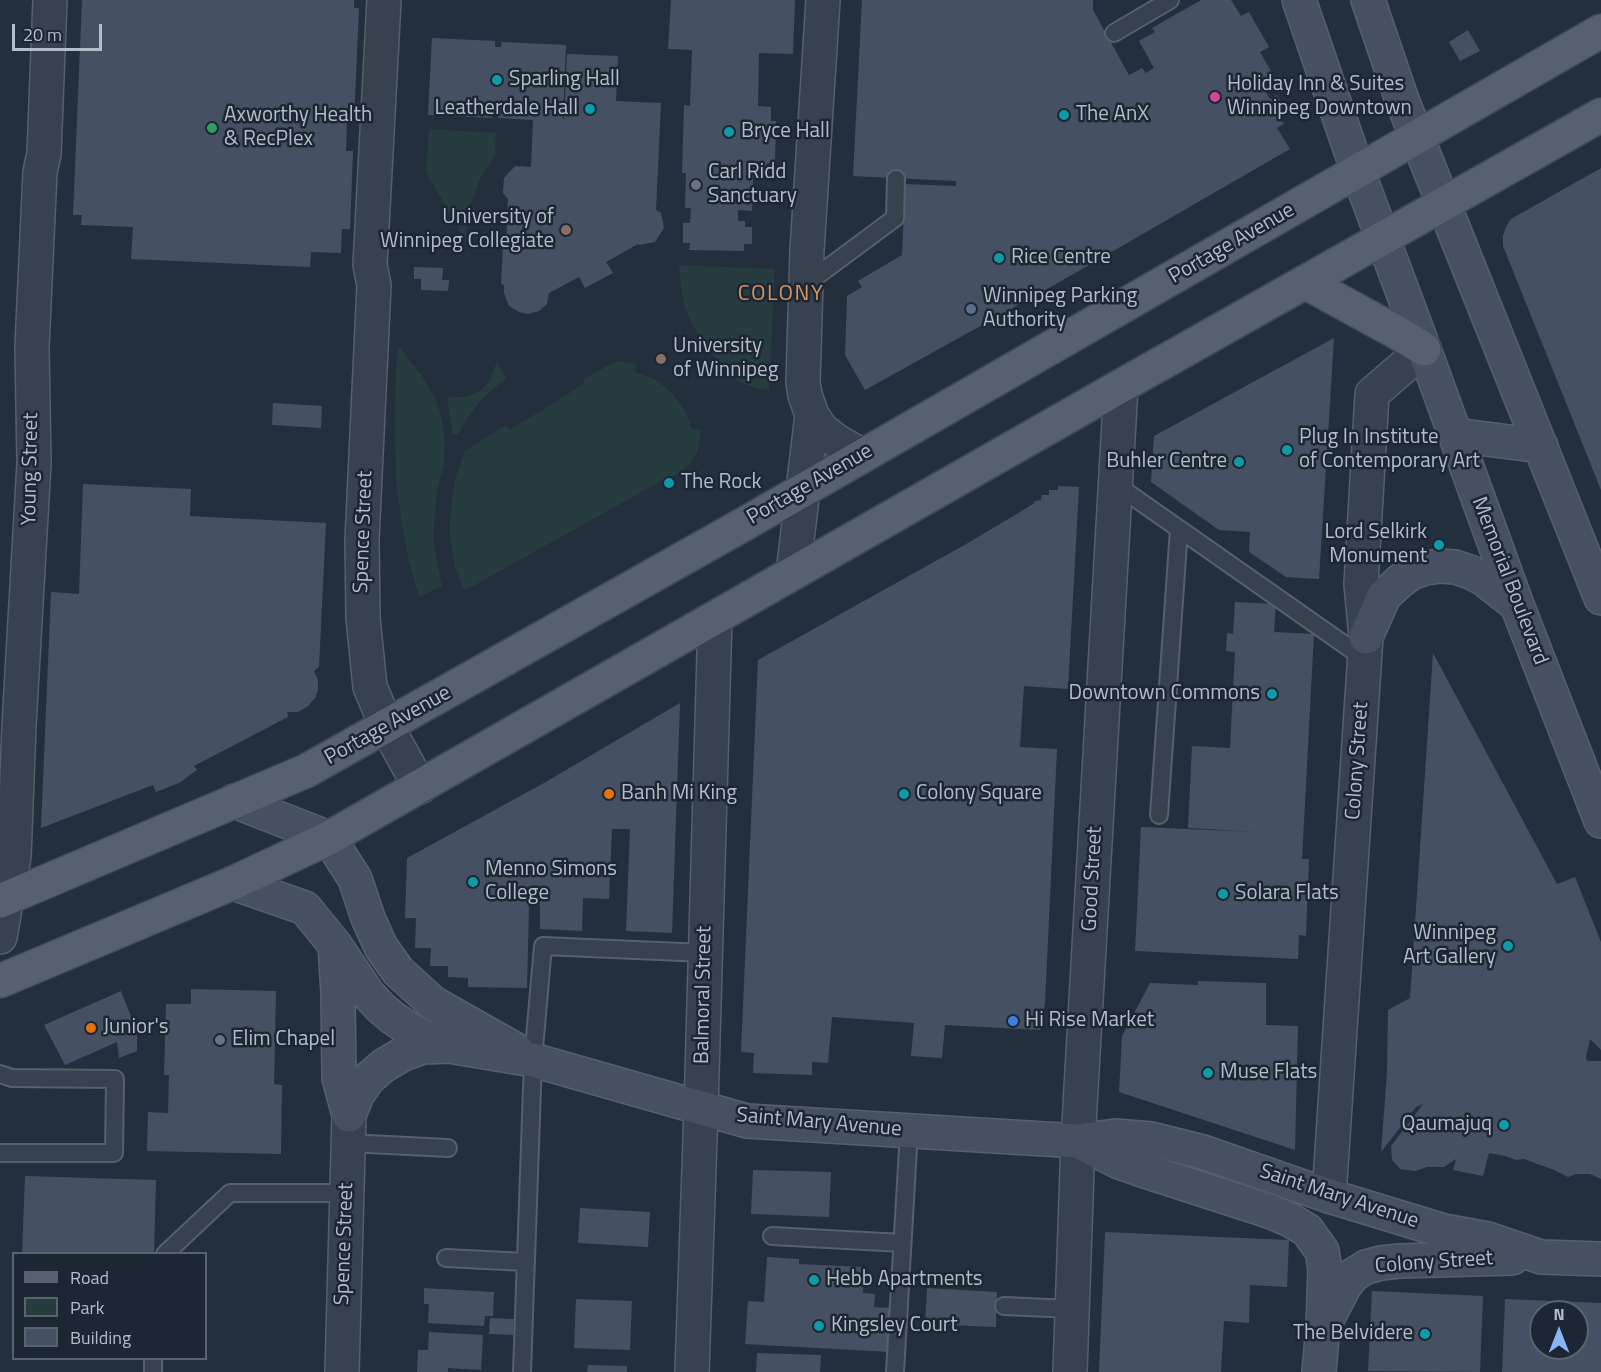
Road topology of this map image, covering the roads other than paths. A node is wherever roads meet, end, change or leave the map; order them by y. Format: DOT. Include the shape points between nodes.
graph roads {
  1 [pos="50,0"];
  2 [pos="384,0"];
  3 [pos="823,0"];
  4 [pos="1170,0"];
  5 [pos="1299,0"];
  6 [pos="1368,0"];
  7 [pos="1601,31"];
  8 [pos="1114,33"];
  9 [pos="1601,115"];
  10 [pos="1418,136"];
  11 [pos="1358,172"];
  12 [pos="896,179"];
  13 [pos="1444,204"];
  14 [pos="1382,238"];
  15 [pos="1305,282"];
  16 [pos="806,284"];
  17 [pos="1424,349"];
  18 [pos="1121,386"];
  19 [pos="812,415"];
  20 [pos="1455,435"];
  21 [pos="1541,446"];
  22 [pos="861,455"];
  23 [pos="1115,484"];
  24 [pos="802,489"];
  25 [pos="1179,529"];
  26 [pos="793,573"];
  27 [pos="1601,597"];
  28 [pos="1517,605"];
  29 [pos="715,618"];
  30 [pos="1365,648"];
  31 [pos="387,727"];
  32 [pos="420,787"];
  33 [pos="234,801"];
  34 [pos="1159,815"];
  35 [pos="1601,821"];
  36 [pos="329,838"];
  37 [pos="233,883"];
  38 [pos="3,899"];
  39 [pos="0,937"];
  40 [pos="335,945"];
  41 [pos="705,953"];
  42 [pos="0,981"];
  43 [pos="449,1046"];
  44 [pos="533,1060"];
  45 [pos="0,1074"];
  46 [pos="701,1109"];
  47 [pos="348,1129"];
  48 [pos="909,1131"];
  49 [pos="1078,1141"];
  50 [pos="448,1148"];
  51 [pos="0,1153"];
  52 [pos="346,1193"];
  53 [pos="1329,1196"];
  54 [pos="772,1236"];
  55 [pos="902,1244"];
  56 [pos="1322,1251"];
  57 [pos="167,1252"];
  58 [pos="1541,1257"];
  59 [pos="446,1258"];
  60 [pos="1601,1259"];
  61 [pos="526,1262"];
  62 [pos="1004,1305"];
  63 [pos="1072,1310"];
  64 [pos="1323,1326"];
  65 [pos="342,1372"];
  66 [pos="522,1372"];
  67 [pos="692,1372"];
  68 [pos="896,1372"];
  69 [pos="1070,1372"];
  70 [pos="1319,1372"];
  1 -- 38 [label="street, Young Street" via="32,346 34,463 14,857"];
  2 -- 31 [label="street, Spence Street" via="370,265 374,285 362,599 370,687"];
  3 -- 16 [label="street"];
  4 -- 8 [label="lane"];
  5 -- 11 [label="main road"];
  6 -- 10 [label="main road"];
  7 -- 10 [label="main road, Portage Avenue"];
  9 -- 13 [label="main road"];
  10 -- 11 [label="main road, Portage Avenue"];
  10 -- 13 [label="main road"];
  11 -- 14 [label="main road, Memorial Boulevard"];
  11 -- 22 [label="main road, Portage Avenue"];
  12 -- 16 [label="lane" via="895,219"];
  13 -- 14 [label="main road"];
  13 -- 21 [label="main road"];
  14 -- 15 [label="main road"];
  14 -- 17 [label="main road, Memorial Boulevard"];
  15 -- 17 [label="main road"];
  15 -- 18 [label="main road"];
  16 -- 19 [label="street" via="803,382"];
  17 -- 20 [label="main road, Memorial Boulevard"];
  17 -- 30 [label="street, Colony Street" via="1372,394 1361,584"];
  18 -- 23 [label="street, Good Street"];
  18 -- 26 [label="main road"];
  19 -- 22 [label="street" via="821,429"];
  19 -- 24 [label="street"];
  20 -- 21 [label="main road"];
  20 -- 28 [label="main road, Memorial Boulevard"];
  21 -- 27 [label="main road"];
  22 -- 24 [label="main road, Portage Avenue"];
  23 -- 25 [label="lane"];
  23 -- 49 [label="street, Good Street"];
  24 -- 26 [label="street"];
  24 -- 31 [label="main road, Portage Avenue"];
  25 -- 30 [label="lane"];
  25 -- 34 [label="lane"];
  26 -- 29 [label="main road"];
  28 -- 30 [label="main road" via="1470,572 1455,567 1426,568 1412,573 1384,596"];
  28 -- 35 [label="main road, Memorial Boulevard"];
  29 -- 32 [label="main road"];
  29 -- 41 [label="street, Balmoral Street"];
  30 -- 53 [label="street, Colony Street"];
  31 -- 32 [label="street, Spence Street"];
  31 -- 33 [label="main road, Portage Avenue" via="306,771"];
  32 -- 36 [label="main road"];
  33 -- 36 [label="main road"];
  33 -- 38 [label="main road, Portage Avenue"];
  36 -- 37 [label="main road"];
  36 -- 44 [label="main road, Saint Mary Avenue" via="355,879 381,947 398,971 433,1003"];
  37 -- 40 [label="main road, Saint Mary Avenue" via="305,908"];
  37 -- 42 [label="main road"];
  38 -- 39 [label="street, Young Street"];
  40 -- 43 [label="main road, Saint Mary Avenue" via="368,994 393,1018"];
  40 -- 47 [label="main road" via="339,1078"];
  41 -- 44 [label="lane" via="543,946"];
  41 -- 46 [label="street, Balmoral Street"];
  43 -- 44 [label="main road, Saint Mary Avenue"];
  43 -- 47 [label="main road" via="423,1047 383,1066 357,1095"];
  44 -- 46 [label="main road, Saint Mary Avenue"];
  44 -- 61 [label="lane"];
  45 -- 51 [label="lane" via="12,1078 115,1079 114,1153"];
  46 -- 48 [label="main road, Saint Mary Avenue" via="747,1121"];
  46 -- 67 [label="street, Balmoral Street"];
  47 -- 50 [label="lane"];
  47 -- 52 [label="street, Spence Street"];
  48 -- 49 [label="main road, Saint Mary Avenue"];
  48 -- 55 [label="lane"];
  49 -- 53 [label="main road, Saint Mary Avenue" via="1115,1136 1151,1139 1203,1152"];
  49 -- 56 [label="main road, Saint Mary Avenue" via="1134,1168 1290,1220 1306,1230"];
  49 -- 63 [label="street, Good Street"];
  52 -- 57 [label="lane" via="230,1193"];
  52 -- 65 [label="street, Spence Street"];
  53 -- 58 [label="main road, Saint Mary Avenue"];
  54 -- 55 [label="lane"];
  55 -- 68 [label="lane"];
  56 -- 64 [label="main road, Colony Street"];
  58 -- 60 [label="main road, Saint Mary Avenue"];
  58 -- 64 [label="main road, Colony Street" via="1399,1261 1366,1267 1344,1287"];
  59 -- 61 [label="lane"];
  61 -- 66 [label="lane"];
  62 -- 63 [label="lane"];
  63 -- 69 [label="street, Good Street"];
  64 -- 70 [label="main road, Colony Street"];
}
